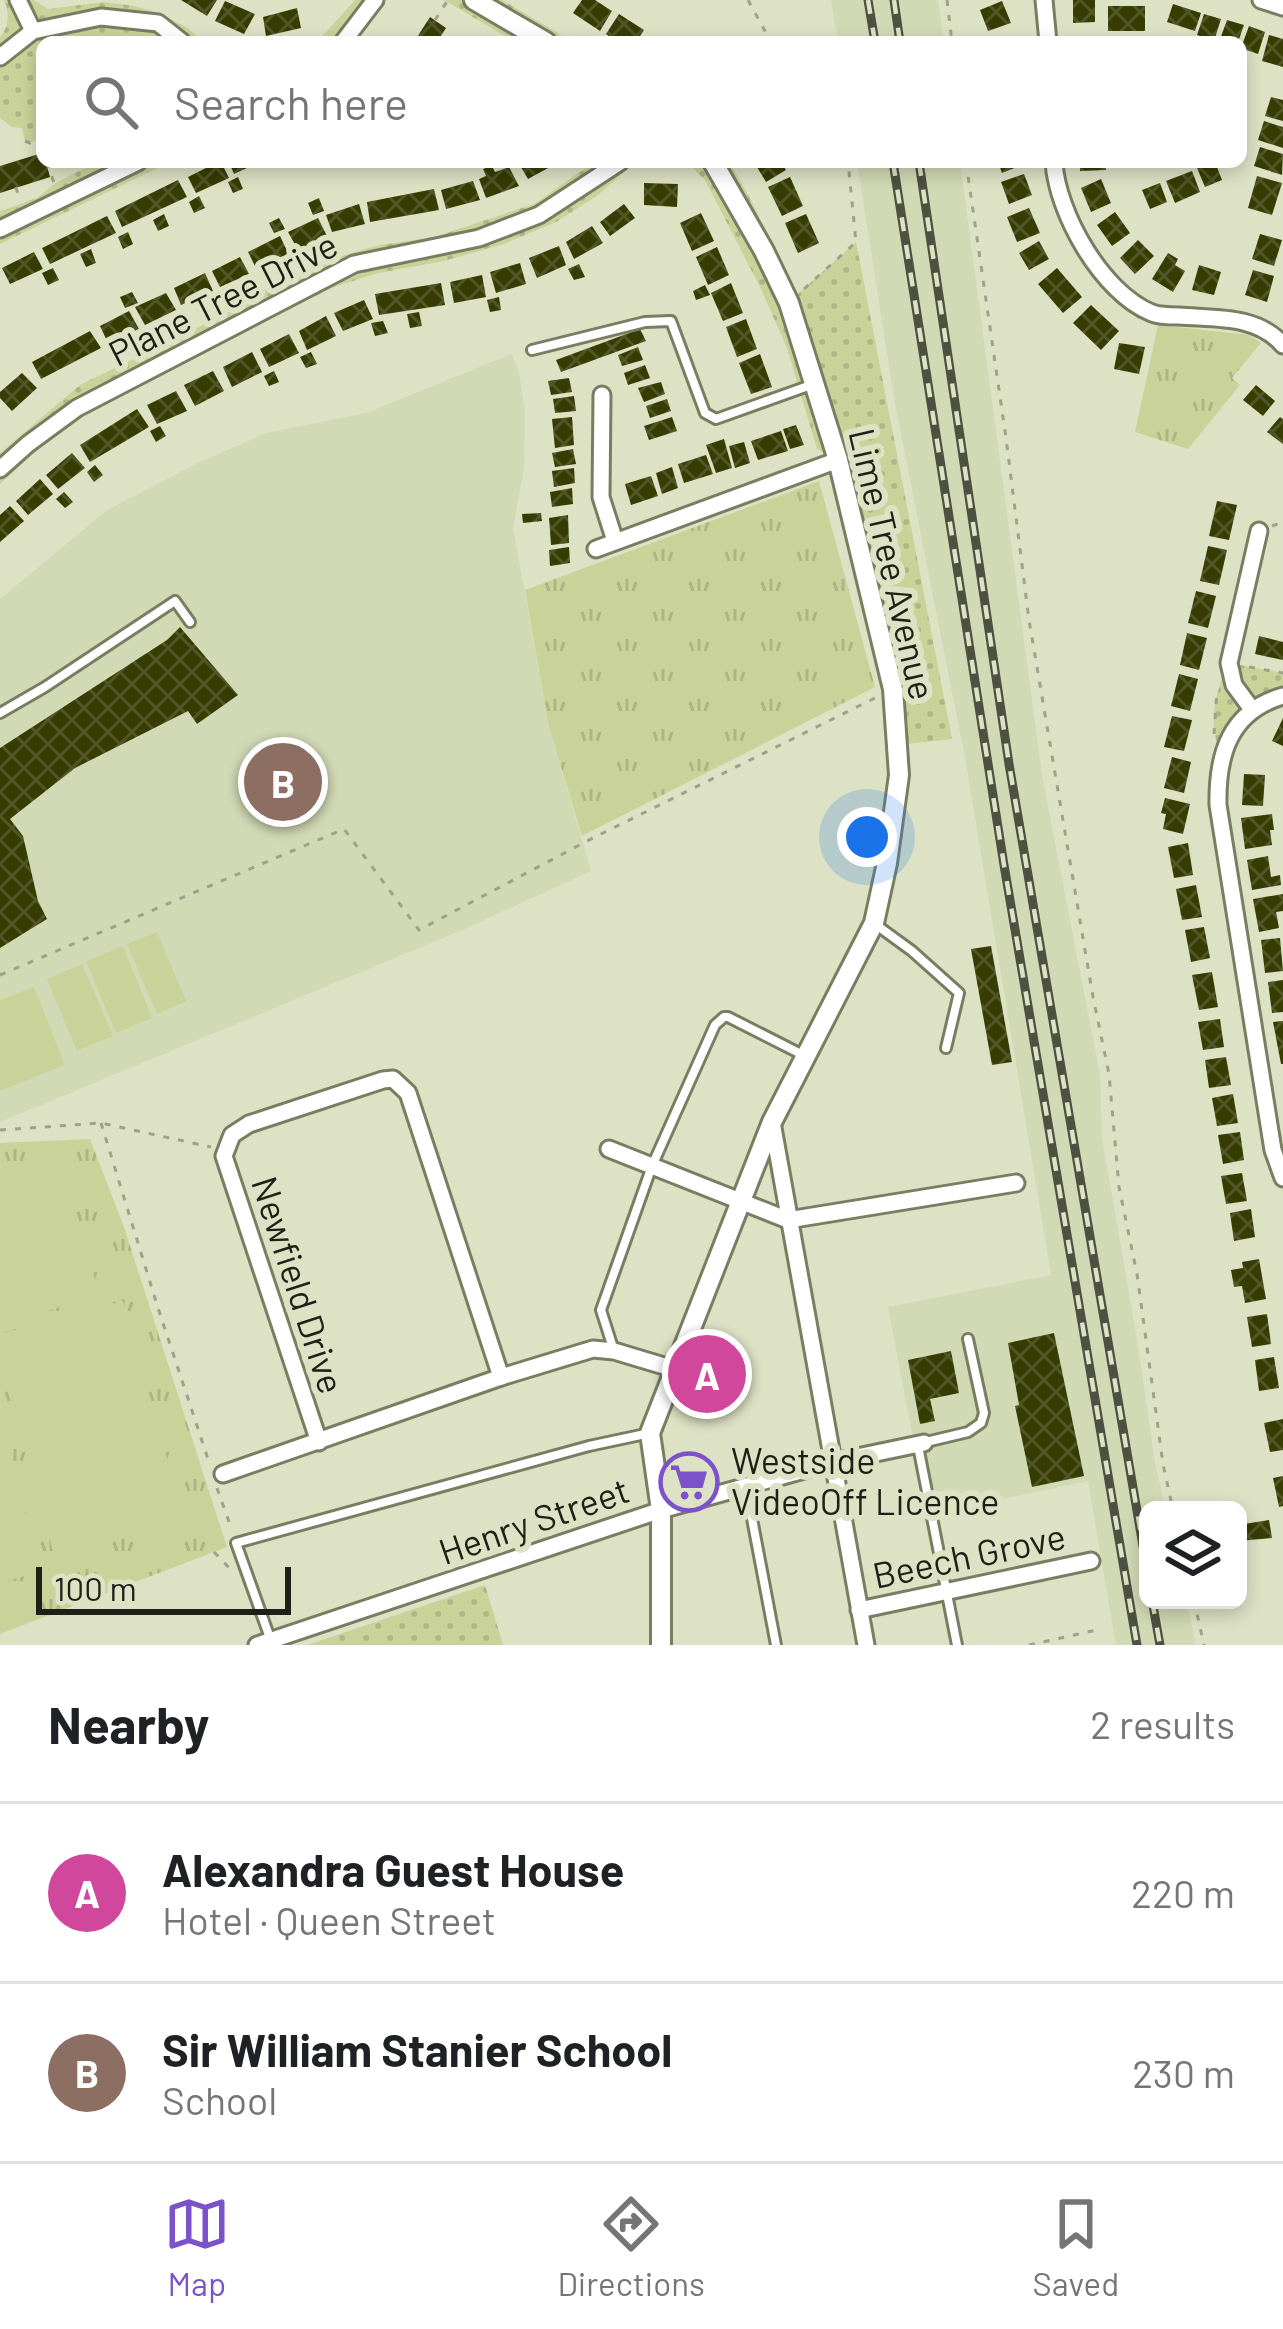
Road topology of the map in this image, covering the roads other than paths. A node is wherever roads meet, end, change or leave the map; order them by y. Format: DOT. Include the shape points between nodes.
graph roads {
  1 [pos="17,0"];
  2 [pos="375,0"];
  3 [pos="474,0"];
  4 [pos="1044,0"];
  5 [pos="1261,0"];
  6 [pos="1283,7"];
  7 [pos="33,31"];
  8 [pos="175,36"];
  9 [pos="348,36"];
  10 [pos="536,36"];
  11 [pos="1047,36"];
  12 [pos="0,57"];
  13 [pos="126,168"];
  14 [pos="611,168"];
  15 [pos="716,168"];
  16 [pos="1054,168"];
  17 [pos="0,230"];
  18 [pos="1282,340"];
  19 [pos="532,350"];
  20 [pos="813,385"];
  21 [pos="602,395"];
  22 [pos="838,460"];
  23 [pos="0,469"];
  24 [pos="1259,531"];
  25 [pos="615,541"];
  26 [pos="596,549"];
  27 [pos="190,622"];
  28 [pos="1283,696"];
  29 [pos="1251,708"];
  30 [pos="0,713"];
  31 [pos="874,923"];
  32 [pos="946,1048"];
  33 [pos="807,1056"];
  34 [pos="772,1122"];
  35 [pos="609,1149"];
  36 [pos="652,1166"];
  37 [pos="1283,1178"];
  38 [pos="1016,1183"];
  39 [pos="741,1201"];
  40 [pos="788,1220"];
  41 [pos="968,1339"];
  42 [pos="614,1351"];
  43 [pos="674,1369"];
  44 [pos="501,1378"];
  45 [pos="650,1433"];
  46 [pos="319,1442"];
  47 [pos="921,1444"];
  48 [pos="833,1462"];
  49 [pos="223,1474"];
  50 [pos="746,1486"];
  51 [pos="661,1510"];
  52 [pos="1091,1561"];
  53 [pos="946,1592"];
  54 [pos="859,1610"];
  55 [pos="264,1642"];
  56 [pos="661,1645"];
  57 [pos="776,1645"];
  58 [pos="866,1645"];
  59 [pos="957,1645"];
  1 -- 7 [label="street"];
  2 -- 9 [label="street"];
  3 -- 10 [label="street"];
  4 -- 11 [label="street"];
  5 -- 6 [label="street"];
  7 -- 8 [label="street" via="101,17 158,22"];
  7 -- 12 [label="street"];
  13 -- 17 [label="street"];
  14 -- 23 [label="street, Plane Tree Drive" via="539,215 479,238 354,264 76,408"];
  15 -- 20 [label="street, Lime Tree Avenue" via="789,303"];
  16 -- 18 [label="street" via="1078,238 1122,295 1154,314 1245,322"];
  19 -- 20 [label="lane" via="671,321 704,413 716,418"];
  20 -- 22 [label="street, Lime Tree Avenue"];
  21 -- 25 [label="street" via="601,496"];
  22 -- 25 [label="street"];
  22 -- 31 [label="street, Lime Tree Avenue" via="893,689 899,775"];
  24 -- 29 [label="street" via="1228,662"];
  25 -- 26 [label="street"];
  27 -- 30 [label="lane" via="175,602"];
  28 -- 29 [label="street"];
  29 -- 37 [label="street" via="1222,758 1218,805"];
  31 -- 32 [label="lane" via="959,993"];
  31 -- 33 [label="street, Lime Tree Avenue"];
  33 -- 34 [label="street, Lime Tree Avenue"];
  33 -- 36 [label="lane" via="728,1017 719,1020"];
  34 -- 39 [label="street, Lime Tree Avenue"];
  34 -- 40 [label="street"];
  35 -- 36 [label="street"];
  36 -- 39 [label="street"];
  36 -- 42 [label="lane" via="601,1310"];
  38 -- 40 [label="street"];
  39 -- 40 [label="street"];
  39 -- 43 [label="street, Lime Tree Avenue"];
  40 -- 48 [label="street"];
  41 -- 47 [label="lane" via="981,1424"];
  42 -- 43 [label="street"];
  42 -- 44 [label="street" via="592,1349"];
  43 -- 45 [label="street, Lime Tree Avenue"];
  44 -- 46 [label="street"];
  44 -- 46 [label="street, Newfield Drive" via="408,1093 382,1080 249,1124 232,1135 224,1156"];
  45 -- 51 [label="street"];
  45 -- 55 [label="lane" via="236,1543"];
  46 -- 49 [label="street"];
  47 -- 48 [label="street, Henry Street"];
  47 -- 53 [label="lane"];
  48 -- 50 [label="street, Henry Street"];
  48 -- 54 [label="street"];
  50 -- 51 [label="street, Henry Street"];
  50 -- 57 [label="lane"];
  51 -- 55 [label="street, Henry Street"];
  51 -- 56 [label="street"];
  52 -- 53 [label="street, Beech Grove"];
  53 -- 54 [label="street, Beech Grove"];
  53 -- 59 [label="lane"];
  54 -- 58 [label="street"];
}
